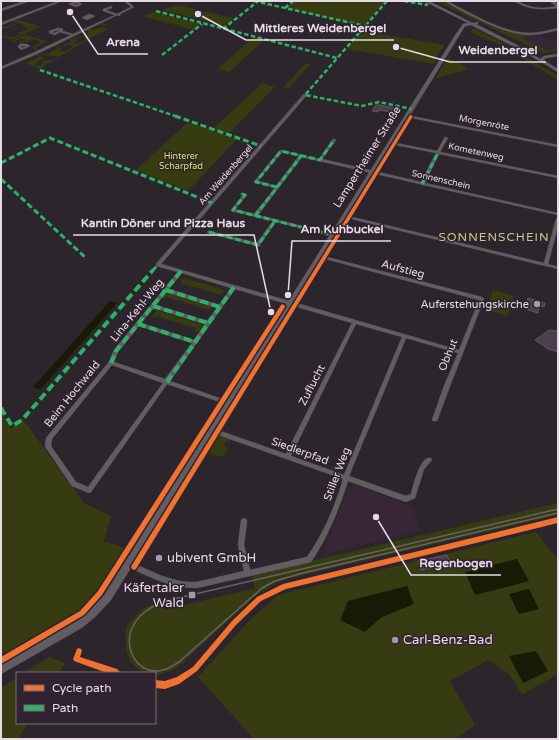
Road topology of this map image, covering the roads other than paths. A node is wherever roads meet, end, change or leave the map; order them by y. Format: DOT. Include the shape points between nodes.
graph roads {
  1 [pos="28,1"];
  2 [pos="61,1"];
  3 [pos="68,1"];
  4 [pos="125,1"];
  5 [pos="426,1"];
  6 [pos="432,1"];
  7 [pos="445,1"];
  8 [pos="515,1"];
  9 [pos="551,1"];
  10 [pos="73,3"];
  11 [pos="111,7"];
  12 [pos="558,7"];
  13 [pos="1,10"];
  14 [pos="119,15"];
  15 [pos="93,17"];
  16 [pos="103,21"];
  17 [pos="1,24"];
  18 [pos="473,24"];
  19 [pos="558,29"];
  20 [pos="60,31"];
  21 [pos="72,35"];
  22 [pos="27,48"];
  23 [pos="39,52"];
  24 [pos="558,56"];
  25 [pos="545,59"];
  26 [pos="558,65"];
  27 [pos="1,68"];
  28 [pos="558,71"];
  29 [pos="305,95"];
  30 [pos="407,116"];
  31 [pos="446,138"];
  32 [pos="334,140"];
  33 [pos="390,143"];
  34 [pos="558,146"];
  35 [pos="438,153"];
  36 [pos="301,156"];
  37 [pos="320,160"];
  38 [pos="372,172"];
  39 [pos="558,177"];
  40 [pos="422,184"];
  41 [pos="278,187"];
  42 [pos="242,194"];
  43 [pos="558,214"];
  44 [pos="255,216"];
  45 [pos="344,216"];
  46 [pos="558,219"];
  47 [pos="275,221"];
  48 [pos="209,232"];
  49 [pos="333,235"];
  50 [pos="319,256"];
  51 [pos="158,265"];
  52 [pos="546,265"];
  53 [pos="558,268"];
  54 [pos="181,271"];
  55 [pos="234,287"];
  56 [pos="166,290"];
  57 [pos="482,299"];
  58 [pos="290,303"];
  59 [pos="152,306"];
  60 [pos="220,307"];
  61 [pos="355,322"];
  62 [pos="208,323"];
  63 [pos="138,324"];
  64 [pos="406,336"];
  65 [pos="195,342"];
  66 [pos="460,352"];
  67 [pos="111,363"];
  68 [pos="167,382"];
  69 [pos="229,403"];
  70 [pos="436,420"];
  71 [pos="212,430"];
  72 [pos="287,457"];
  73 [pos="429,460"];
  74 [pos="346,478"];
  75 [pos="244,522"];
  76 [pos="128,564"];
  77 [pos="248,574"];
  78 [pos="1,669"];
  1 -- 13 [label="street"];
  2 -- 17 [label="street"];
  3 -- 10 [label="street"];
  4 -- 14 [label="street" via="133,7"];
  5 -- 18 [label="street"];
  6 -- 18 [label="street"];
  7 -- 19 [label="street" via="486,21 518,32 535,34"];
  8 -- 12 [label="street" via="535,9"];
  9 -- 12 [label="street"];
  11 -- 14 [label="street" via="104,10"];
  14 -- 16 [label="street"];
  15 -- 16 [label="street"];
  16 -- 21 [label="street"];
  18 -- 25 [label="street"];
  18 -- 30 [label="street, Lampertheimer Straße" via="462,28"];
  20 -- 21 [label="street"];
  21 -- 23 [label="street"];
  22 -- 23 [label="street"];
  23 -- 27 [label="street"];
  24 -- 25 [label="street"];
  25 -- 26 [label="street"];
  25 -- 28 [label="street"];
  29 -- 51 [label="street, Am Weidenbergel"];
  30 -- 33 [label="street, Lampertheimer Straße"];
  30 -- 34 [label="street, Morgenröte"];
  31 -- 35 [label="street"];
  32 -- 37 [label="street"];
  33 -- 35 [label="street, Kometenweg"];
  33 -- 38 [label="street, Lampertheimer Straße"];
  35 -- 39 [label="street, Kometenweg"];
  35 -- 40 [label="street"];
  36 -- 37 [label="street, Sonnenschein"];
  36 -- 41 [label="street"];
  36 -- 41 [label="street, Sonnenschein" via="281,151 256,182"];
  37 -- 38 [label="street, Sonnenschein"];
  38 -- 40 [label="street, Sonnenschein"];
  38 -- 45 [label="street, Lampertheimer Straße"];
  40 -- 43 [label="street, Sonnenschein"];
  41 -- 44 [label="street"];
  42 -- 44 [label="street" via="245,195 233,210"];
  44 -- 47 [label="street"];
  45 -- 49 [label="street, Lampertheimer Straße"];
  45 -- 52 [label="street"];
  46 -- 52 [label="street"];
  47 -- 48 [label="street" via="258,245"];
  47 -- 49 [label="street"];
  49 -- 50 [label="street, Lampertheimer Straße"];
  50 -- 57 [label="street, Aufstieg"];
  50 -- 58 [label="street, Lampertheimer Straße"];
  51 -- 54 [label="street, Lina-Kehl-Weg"];
  52 -- 53 [label="street"];
  54 -- 55 [label="street, Lina-Kehl-Weg"];
  54 -- 56 [label="street, Lina-Kehl-Weg"];
  55 -- 58 [label="street, Lina-Kehl-Weg"];
  55 -- 60 [label="street"];
  56 -- 59 [label="street, Lina-Kehl-Weg"];
  56 -- 60 [label="street"];
  57 -- 66 [label="street, Obhut"];
  58 -- 61 [label="street, Lina-Kehl-Weg"];
  58 -- 69 [label="street, Lampertheimer Straße"];
  59 -- 62 [label="street"];
  59 -- 63 [label="street, Lina-Kehl-Weg"];
  60 -- 62 [label="street"];
  61 -- 64 [label="street, Lina-Kehl-Weg"];
  61 -- 72 [label="street, Zuflucht"];
  62 -- 65 [label="street"];
  63 -- 65 [label="street"];
  63 -- 67 [label="street, Lina-Kehl-Weg" via="116,351"];
  64 -- 66 [label="street, Lina-Kehl-Weg"];
  64 -- 74 [label="street, Stiller Weg"];
  65 -- 68 [label="street"];
  66 -- 70 [label="street, Obhut"];
  67 -- 68 [label="street, Beim Hochwald"];
  67 -- 68 [label="street, Beim Hochwald" via="48,442 48,446 74,484 89,490"];
  68 -- 69 [label="street, Beim Hochwald"];
  69 -- 71 [label="street, Lampertheimer Straße"];
  71 -- 72 [label="street, Siedlerpfad"];
  71 -- 76 [label="street, Lampertheimer Straße"];
  72 -- 74 [label="street, Siedlerpfad"];
  73 -- 74 [label="street, Siedlerpfad" via="422,468 413,496 406,499"];
  74 -- 77 [label="street, Stiller Weg" via="316,550 309,560"];
  75 -- 77 [label="street" via="241,545"];
  76 -- 77 [label="street, Stiller Weg" via="183,586"];
  76 -- 78 [label="street, Lampertheimer Straße" via="108,597 80,624"];
}
